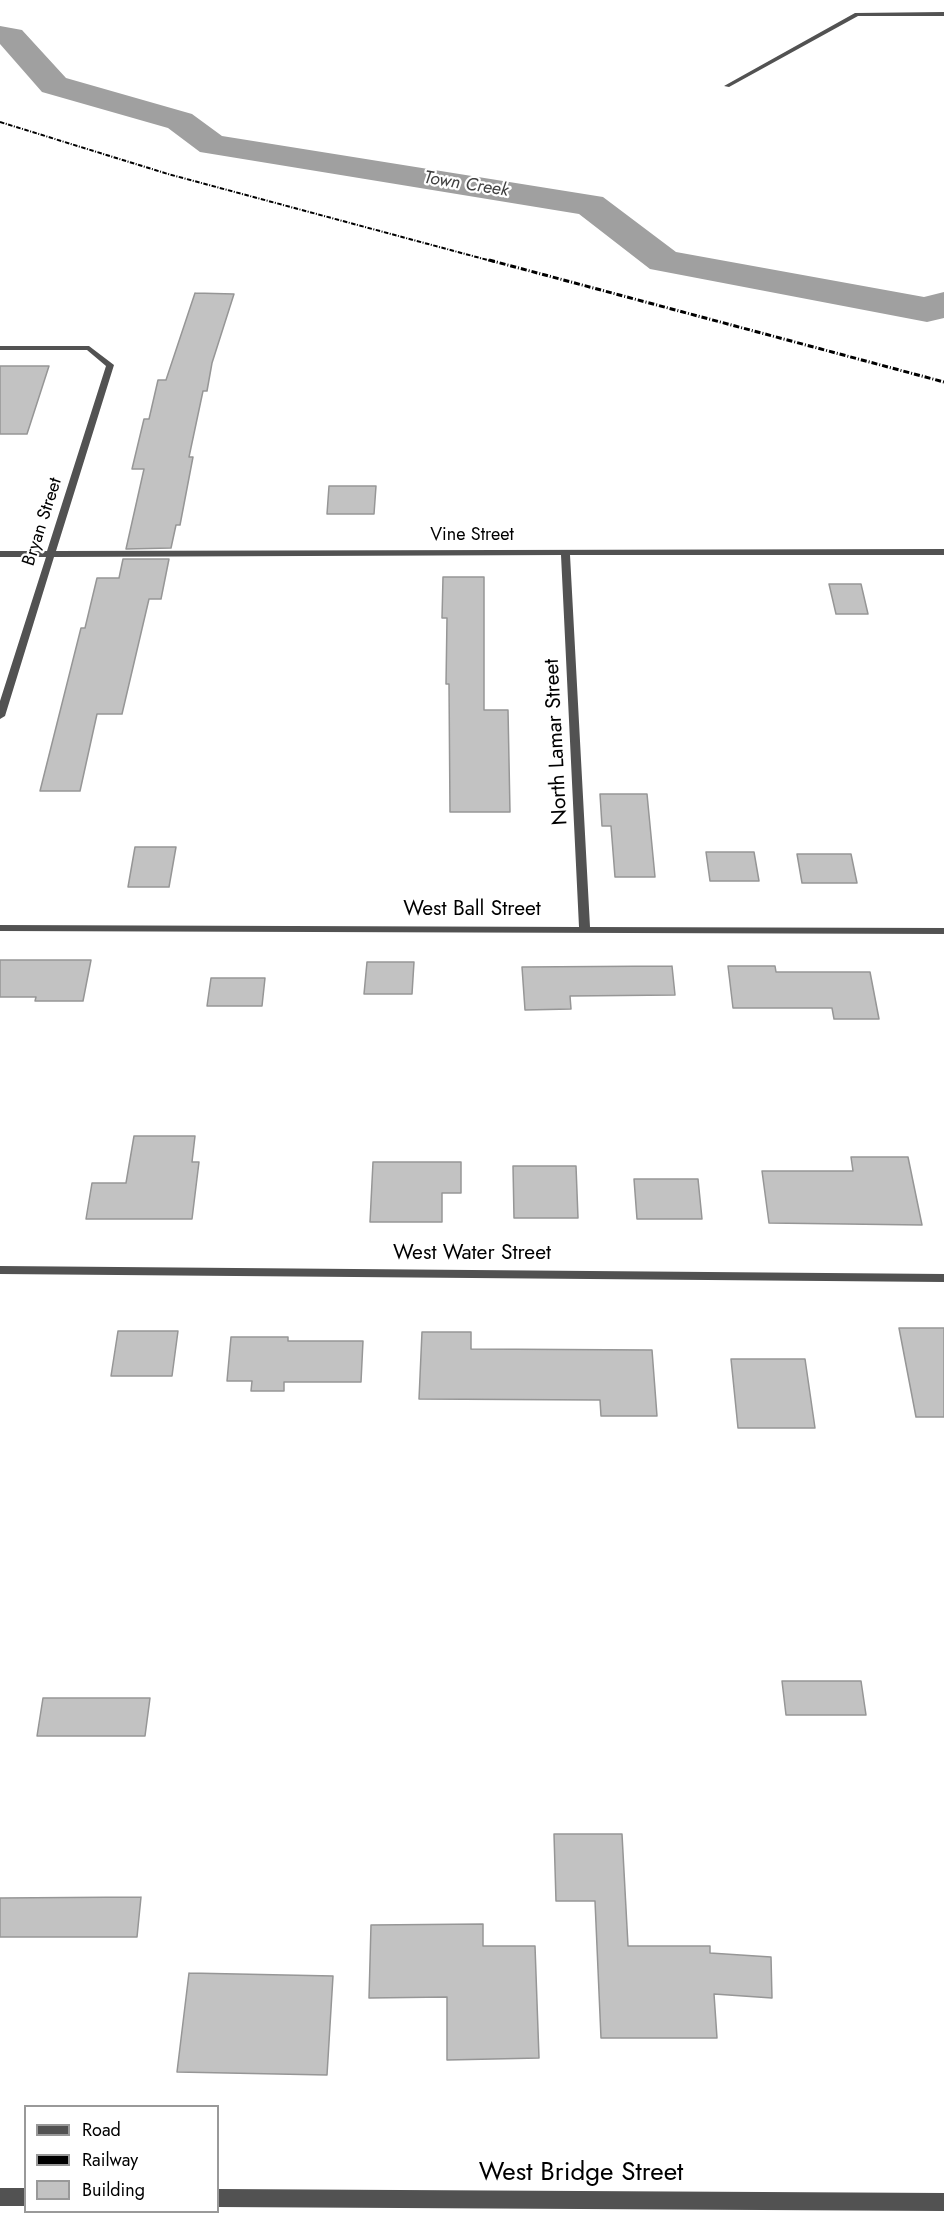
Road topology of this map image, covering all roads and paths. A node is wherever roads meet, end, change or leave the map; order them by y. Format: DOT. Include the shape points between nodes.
graph roads {
  1 [pos="944,14"];
  2 [pos="727,86"];
  3 [pos="0,348"];
  4 [pos="565,552"];
  5 [pos="944,552"];
  6 [pos="0,554"];
  7 [pos="49,554"];
  8 [pos="0,716"];
  9 [pos="0,928"];
  10 [pos="585,930"];
  11 [pos="944,931"];
  12 [pos="0,1270"];
  13 [pos="944,1278"];
  14 [pos="0,2197"];
  15 [pos="24,2197"];
  16 [pos="219,2198"];
  17 [pos="944,2202"];
  1 -- 2 [label="street" via="857,14"];
  3 -- 7 [label="street, Bryan Street" via="89,348 111,365"];
  4 -- 5 [label="street, Vine Street"];
  4 -- 7 [label="street, Vine Street"];
  4 -- 10 [label="street, North Lamar Street"];
  6 -- 7 [label="street, Vine Street"];
  7 -- 8 [label="street, Bryan Street"];
  9 -- 10 [label="street, West Ball Street"];
  10 -- 11 [label="street, West Ball Street"];
  12 -- 13 [label="street, West Water Street"];
  14 -- 15 [label="street"];
  16 -- 17 [label="street, West Bridge Street"];
}
